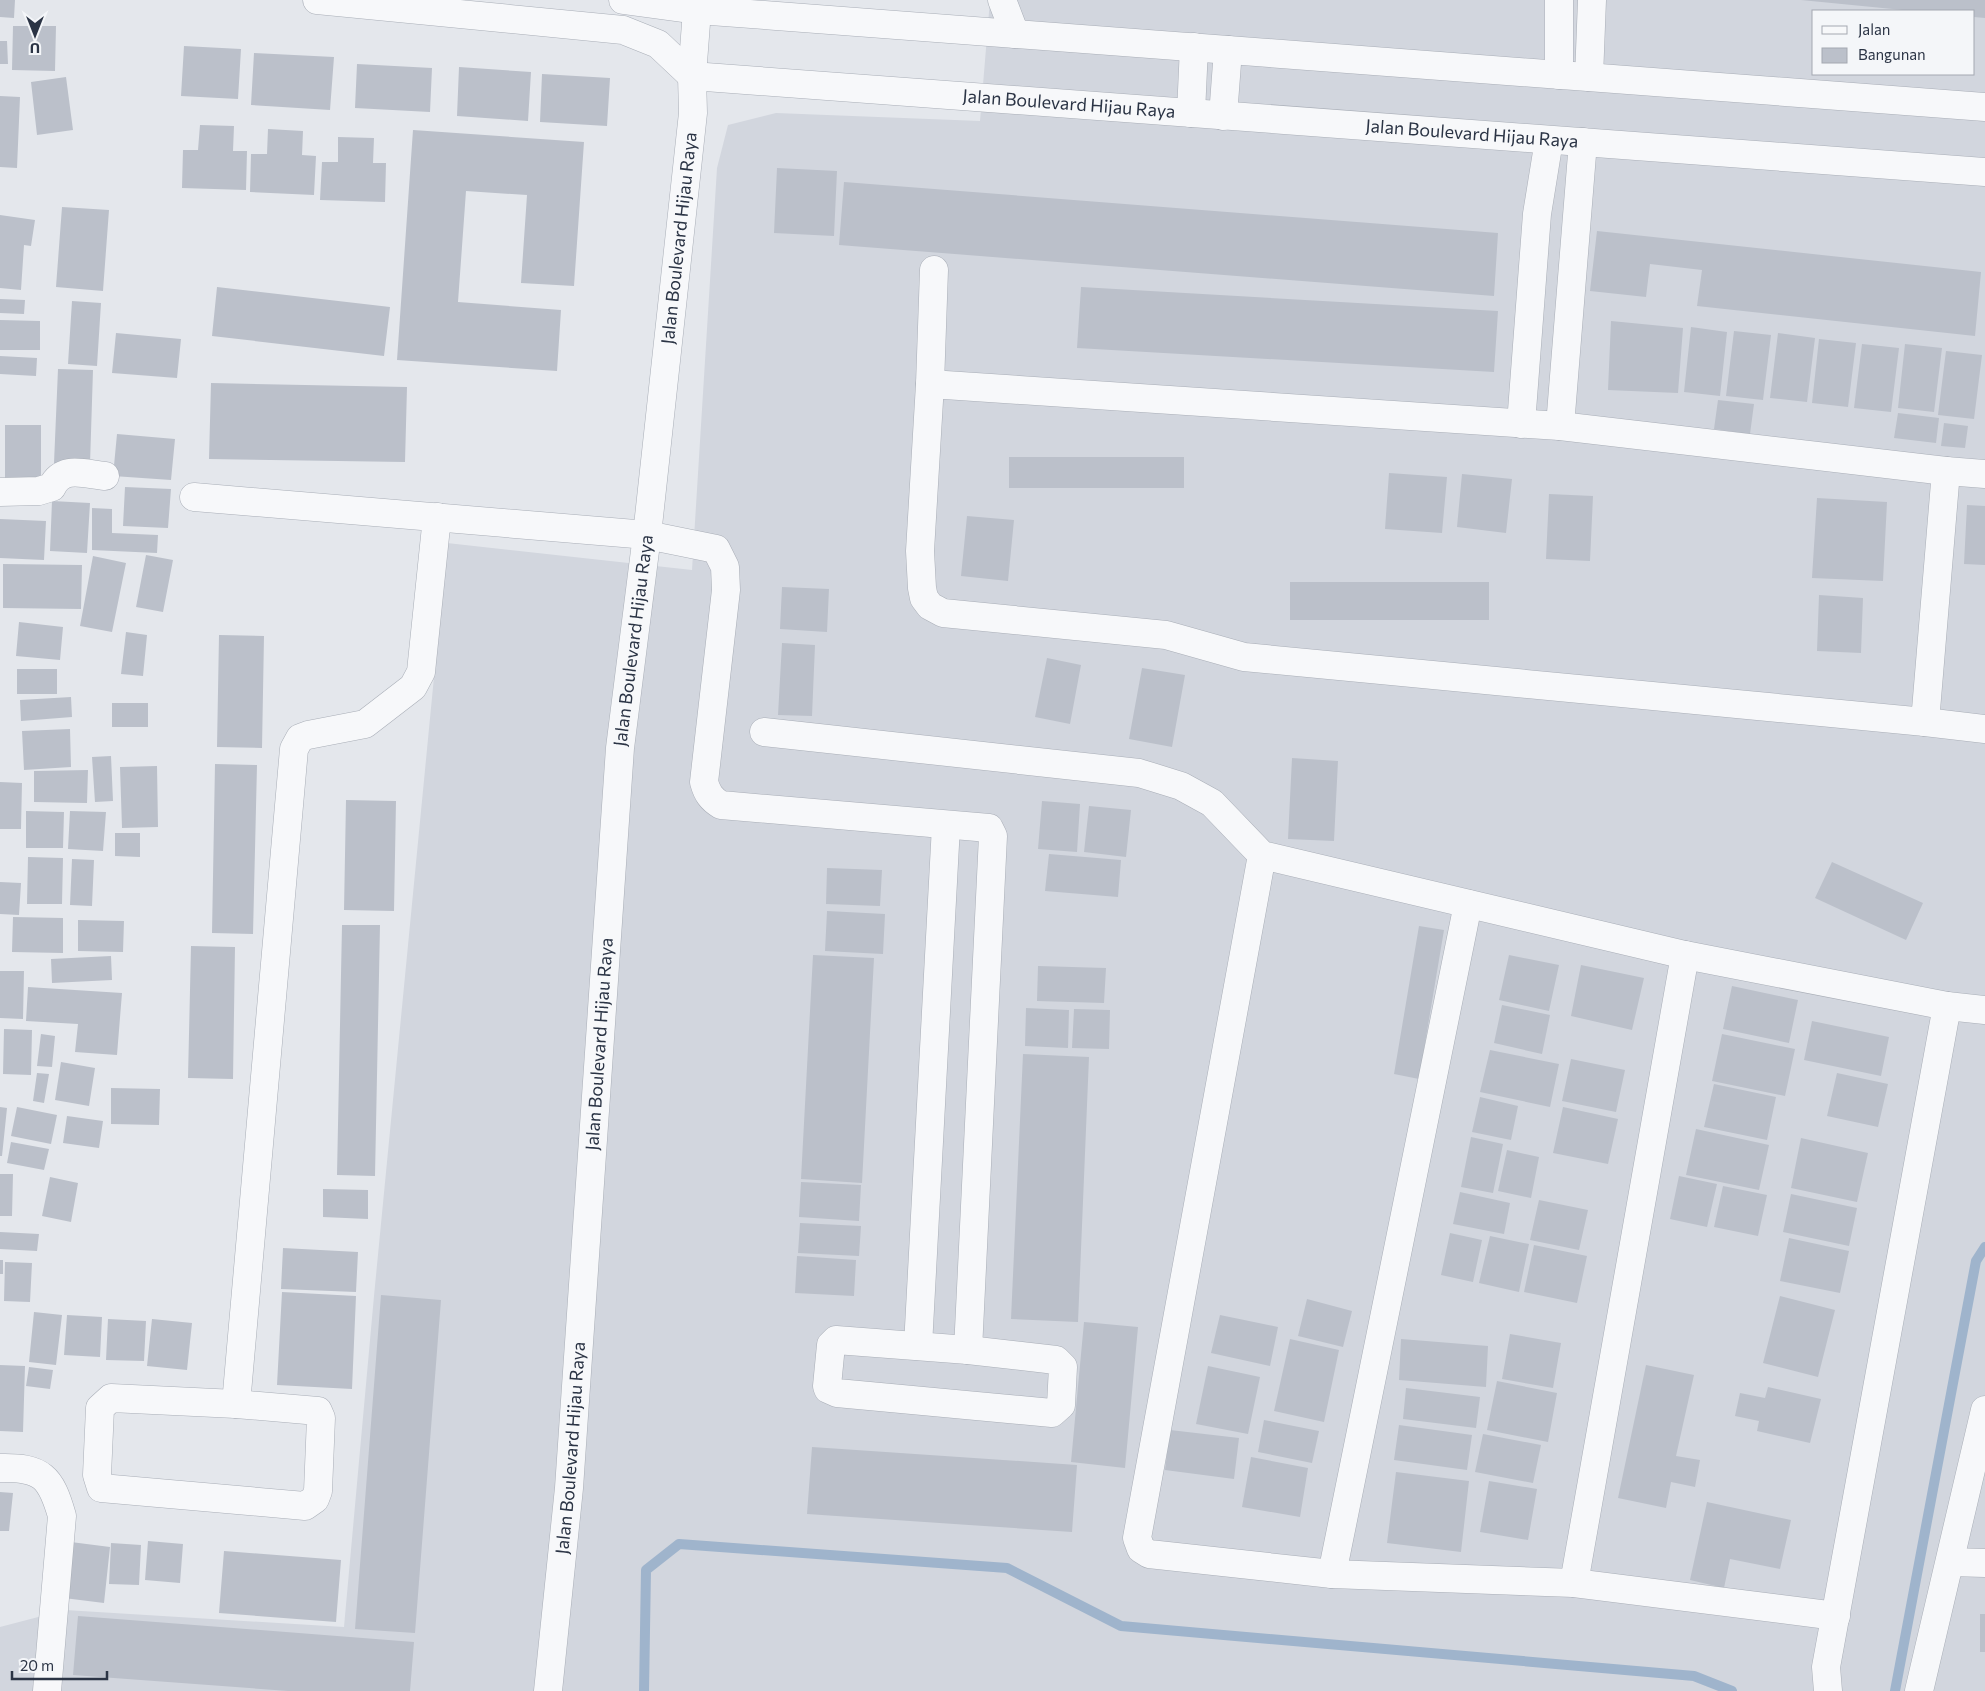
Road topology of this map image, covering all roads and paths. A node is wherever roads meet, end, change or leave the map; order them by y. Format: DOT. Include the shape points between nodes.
graph roads {
  1 [pos="317,0"];
  2 [pos="623,0"];
  3 [pos="1002,0"];
  4 [pos="1559,0"];
  5 [pos="1592,0"];
  6 [pos="697,10"];
  7 [pos="855,10"];
  8 [pos="1015,34"];
  9 [pos="1194,47"];
  10 [pos="1228,50"];
  11 [pos="1558,75"];
  12 [pos="692,76"];
  13 [pos="1589,77"];
  14 [pos="1985,107"];
  15 [pos="1190,113"];
  16 [pos="1223,116"];
  17 [pos="1548,140"];
  18 [pos="1583,142"];
  19 [pos="1985,172"];
  20 [pos="934,270"];
  21 [pos="1530,307"];
  22 [pos="1570,311"];
  23 [pos="930,384"];
  24 [pos="1520,424"];
  25 [pos="1560,426"];
  26 [pos="1946,471"];
  27 [pos="1985,474"];
  28 [pos="104,476"];
  29 [pos="0,492"];
  30 [pos="194,497"];
  31 [pos="437,517"];
  32 [pos="647,535"];
  33 [pos="1925,722"];
  34 [pos="1985,729"];
  35 [pos="764,732"];
  36 [pos="946,826"];
  37 [pos="1262,855"];
  38 [pos="1468,904"];
  39 [pos="1685,955"];
  40 [pos="1947,1006"];
  41 [pos="1985,1010"];
  42 [pos="918,1346"];
  43 [pos="968,1350"];
  44 [pos="236,1404"];
  45 [pos="1985,1410"];
  46 [pos="0,1468"];
  47 [pos="1950,1562"];
  48 [pos="1985,1563"];
  49 [pos="1332,1574"];
  50 [pos="1574,1582"];
  51 [pos="1836,1616"];
  52 [pos="1827,1679"];
  53 [pos="47,1691"];
  54 [pos="548,1691"];
  55 [pos="1807,1691"];
  56 [pos="1919,1691"];
  1 -- 12 [label="street" via="623,30 658,44"];
  2 -- 6 [label="street"];
  3 -- 8 [label="street"];
  4 -- 11 [label="street"];
  5 -- 13 [label="street"];
  6 -- 7 [label="street"];
  6 -- 12 [label="street"];
  7 -- 8 [label="street"];
  8 -- 9 [label="street"];
  9 -- 10 [label="street"];
  9 -- 15 [label="street"];
  10 -- 11 [label="street"];
  10 -- 16 [label="street"];
  11 -- 13 [label="street"];
  12 -- 15 [label="street, Jalan Boulevard Hijau Raya"];
  12 -- 32 [label="street, Jalan Boulevard Hijau Raya" via="693,113"];
  13 -- 14 [label="street"];
  15 -- 16 [label="street, Jalan Boulevard Hijau Raya"];
  16 -- 17 [label="street, Jalan Boulevard Hijau Raya"];
  17 -- 18 [label="street, Jalan Boulevard Hijau Raya"];
  17 -- 21 [label="street" via="1537,214"];
  18 -- 19 [label="street, Jalan Boulevard Hijau Raya"];
  18 -- 22 [label="street"];
  20 -- 23 [label="street"];
  21 -- 22 [label="street"];
  21 -- 24 [label="street"];
  22 -- 25 [label="street"];
  23 -- 24 [label="street"];
  23 -- 33 [label="street" via="920,551 922,588 930,606 943,613 1166,634 1244,657"];
  24 -- 25 [label="street"];
  25 -- 26 [label="street"];
  26 -- 27 [label="street"];
  26 -- 33 [label="street"];
  28 -- 29 [label="street" via="66,472 56,478 52,487 38,491"];
  30 -- 31 [label="street"];
  31 -- 32 [label="street"];
  31 -- 44 [label="street" via="422,662 413,687 373,720 308,735 300,738 294,749"];
  32 -- 36 [label="street" via="716,548 725,567 726,590 704,782 712,800 721,805"];
  32 -- 54 [label="street, Jalan Boulevard Hijau Raya" via="620,748 569,1488"];
  33 -- 34 [label="street"];
  35 -- 37 [label="street" via="1139,773 1180,786 1212,803"];
  36 -- 42 [label="street"];
  36 -- 43 [label="street" via="986,827 992,831"];
  37 -- 38 [label="street"];
  37 -- 49 [label="street" via="1137,1538 1141,1549 1149,1554"];
  38 -- 39 [label="street"];
  38 -- 49 [label="street"];
  39 -- 40 [label="street"];
  39 -- 50 [label="street"];
  40 -- 41 [label="street"];
  40 -- 51 [label="street"];
  42 -- 43 [label="street"];
  42 -- 43 [label="street" via="836,1340 831,1345 827,1386 837,1393 1052,1413 1061,1405 1063,1367 1060,1361"];
  44 -- 44 [label="street" via="320,1413 318,1491 310,1504 106,1490 99,1485 100,1408 111,1398"];
  45 -- 47 [label="street"];
  46 -- 53 [label="street" via="25,1468 48,1480 62,1516"];
  47 -- 48 [label="street"];
  47 -- 56 [label="street"];
  49 -- 50 [label="street"];
  50 -- 51 [label="street"];
  51 -- 52 [label="street"];
  52 -- 55 [label="street"];
}
